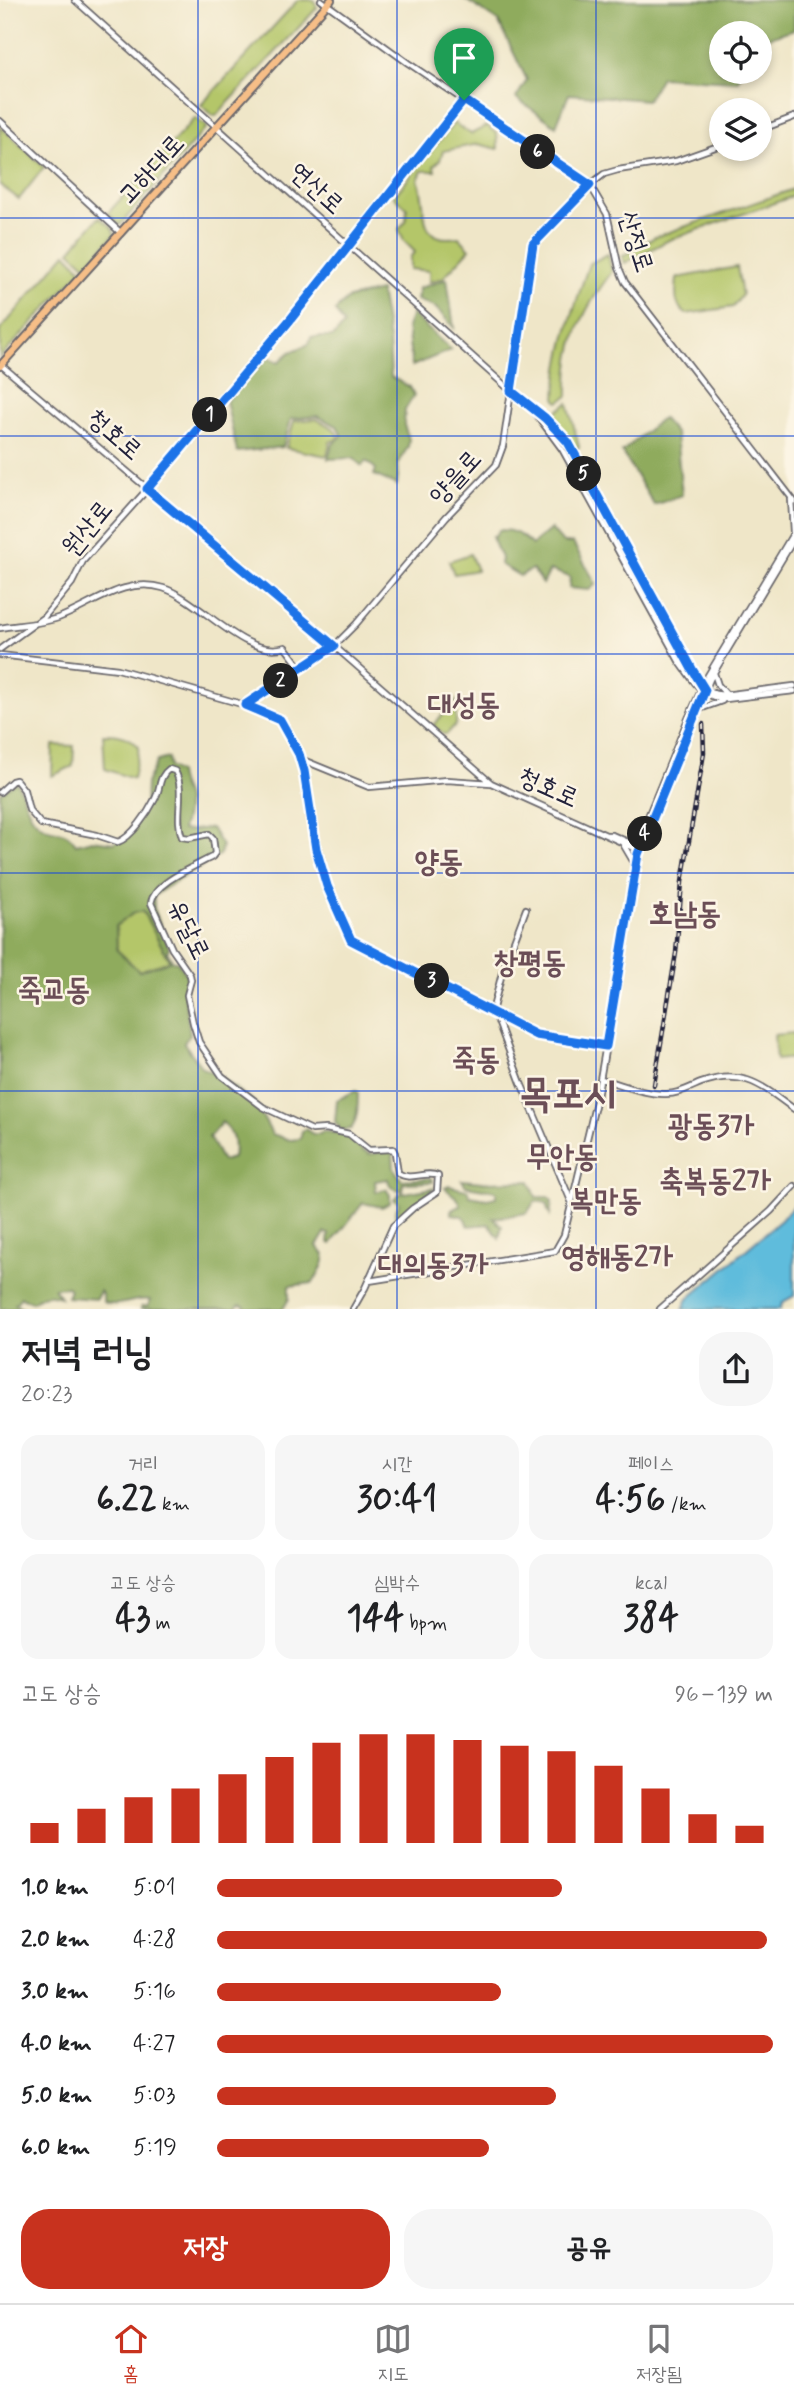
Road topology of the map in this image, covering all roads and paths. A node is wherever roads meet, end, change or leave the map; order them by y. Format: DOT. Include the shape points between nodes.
graph roads {
  1 [pos="75,0"];
  2 [pos="326,2"];
  3 [pos="464,100"];
  4 [pos="794,117"];
  5 [pos="0,121"];
  6 [pos="772,125"];
  7 [pos="217,127"];
  8 [pos="709,149"];
  9 [pos="590,185"];
  10 [pos="121,233"];
  11 [pos="349,245"];
  12 [pos="0,365"];
  13 [pos="511,391"];
  14 [pos="531,407"];
  15 [pos="147,489"];
  16 [pos="793,499"];
  17 [pos="793,537"];
  18 [pos="37,621"];
  19 [pos="0,628"];
  20 [pos="334,646"];
  21 [pos="0,649"];
  22 [pos="0,655"];
  23 [pos="301,668"];
  24 [pos="692,669"];
  25 [pos="712,673"];
  26 [pos="794,689"];
  27 [pos="703,691"];
  28 [pos="734,694"];
  29 [pos="728,699"];
  30 [pos="245,705"];
  31 [pos="696,710"];
  32 [pos="302,760"];
  33 [pos="471,765"];
  34 [pos="470,780"];
  35 [pos="491,783"];
  36 [pos="0,792"];
  37 [pos="639,836"];
  38 [pos="624,842"];
  39 [pos="638,848"];
  40 [pos="634,861"];
  41 [pos="526,909"];
  42 [pos="624,938"];
  43 [pos="495,1001"];
  44 [pos="485,1008"];
  45 [pos="495,1013"];
  46 [pos="606,1046"];
  47 [pos="601,1079"];
  48 [pos="794,1109"];
  49 [pos="794,1186"];
  50 [pos="571,1202"];
  51 [pos="368,1281"];
  52 [pos="353,1309"];
  53 [pos="660,1309"];
  1 -- 7 [label="street, 연산로"];
  2 -- 3 [label="street, 산정로"];
  2 -- 7 [label="main road, 고하대로"];
  3 -- 9 [label="street, 산정로"];
  3 -- 11 [label="street, 원산로"];
  4 -- 6 [label="street"];
  5 -- 10 [label="street"];
  7 -- 10 [label="main road, 고하대로"];
  7 -- 11 [label="street, 연산로"];
  8 -- 9 [label="street, 양을로" via="676,161 609,172"];
  9 -- 13 [label="street, 양을로" via="533,244"];
  9 -- 16 [label="street, 산정로" via="607,214 625,282"];
  10 -- 12 [label="main road, 고하대로"];
  11 -- 13 [label="street, 연산로"];
  11 -- 15 [label="street, 원산로"];
  12 -- 15 [label="street, 청호로"];
  13 -- 14 [label="street, 연산로"];
  13 -- 20 [label="street, 양을로" via="496,466"];
  14 -- 24 [label="street, 연산로" via="568,442"];
  14 -- 27 [label="street, 연산로" via="562,449 679,661"];
  15 -- 18 [label="street, 원산로"];
  15 -- 20 [label="street, 청호로"];
  16 -- 17 [label="street"];
  17 -- 25 [label="street"];
  18 -- 19 [label="street"];
  18 -- 21 [label="street, 원산로"];
  18 -- 23 [label="street" via="58,618 127,587 161,587 246,640 266,649 285,647"];
  20 -- 23 [label="street, 양을로"];
  20 -- 33 [label="street, 청호로"];
  22 -- 30 [label="street" via="118,669"];
  23 -- 30 [label="street, 양을로"];
  24 -- 25 [label="street" via="699,677"];
  24 -- 27 [label="street, 연산로"];
  25 -- 27 [label="street"];
  25 -- 28 [label="street" via="721,691"];
  26 -- 28 [label="street"];
  26 -- 29 [label="street"];
  27 -- 28 [label="street"];
  27 -- 29 [label="street" via="715,699"];
  27 -- 31 [label="street"];
  27 -- 37 [label="street"];
  29 -- 31 [label="street"];
  30 -- 32 [label="street" via="280,720"];
  31 -- 39 [label="street"];
  32 -- 34 [label="street" via="369,787"];
  32 -- 44 [label="street" via="316,849 351,940"];
  33 -- 34 [label="street" via="474,776"];
  33 -- 35 [label="street, 청호로"];
  34 -- 35 [label="street"];
  35 -- 38 [label="street, 청호로"];
  36 -- 51 [label="street, 유달로" via="16,780 29,810 41,824 118,842 128,836 155,799 164,773 175,771 180,834 185,839 209,834 214,838 215,853 166,883 152,903 172,949 190,975 187,995 199,1042 222,1076 263,1107 312,1130 347,1133 370,1151 393,1149 398,1173 404,1177 438,1176 437,1192 393,1227"];
  37 -- 38 [label="street"];
  37 -- 39 [label="street"];
  38 -- 39 [label="street, 청호로"];
  38 -- 40 [label="street"];
  39 -- 40 [label="street"];
  39 -- 42 [label="street"];
  40 -- 42 [label="street"];
  41 -- 43 [label="street"];
  42 -- 46 [label="street"];
  43 -- 44 [label="street"];
  43 -- 45 [label="street"];
  44 -- 45 [label="street"];
  45 -- 46 [label="street" via="536,1035"];
  45 -- 50 [label="street"];
  46 -- 47 [label="street"];
  47 -- 48 [label="street" via="664,1095 718,1078 741,1077 766,1088"];
  47 -- 50 [label="street"];
  49 -- 53 [label="street"];
  50 -- 51 [label="street" via="564,1235 555,1251"];
  51 -- 52 [label="street, 유달로"];
}
